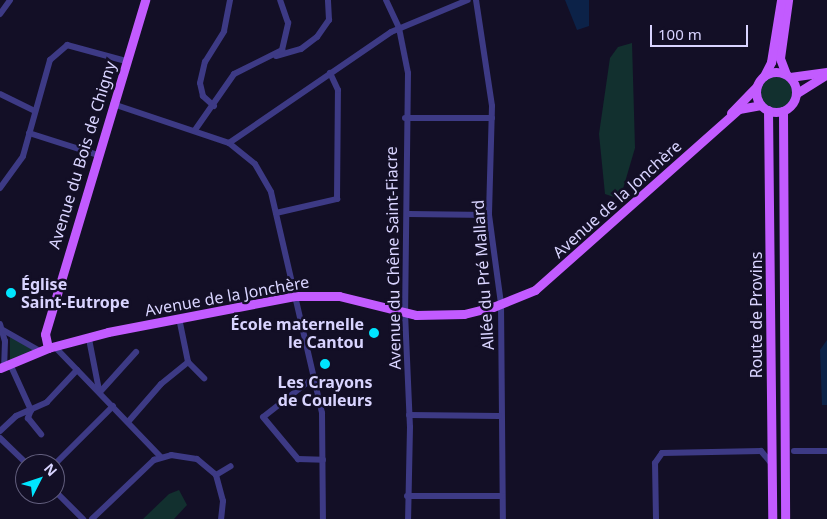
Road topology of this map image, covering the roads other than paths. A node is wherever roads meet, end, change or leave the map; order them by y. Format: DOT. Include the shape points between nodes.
graph roads {
  1 [pos="10,0"];
  2 [pos="145,0"];
  3 [pos="230,0"];
  4 [pos="280,0"];
  5 [pos="328,0"];
  6 [pos="386,0"];
  7 [pos="468,0"];
  8 [pos="476,0"];
  9 [pos="781,0"];
  10 [pos="788,0"];
  11 [pos="0,14"];
  12 [pos="399,28"];
  13 [pos="276,56"];
  14 [pos="126,62"];
  15 [pos="330,73"];
  16 [pos="827,73"];
  17 [pos="764,76"];
  18 [pos="788,76"];
  19 [pos="757,86"];
  20 [pos="797,93"];
  21 [pos="0,94"];
  22 [pos="113,104"];
  23 [pos="214,106"];
  24 [pos="764,108"];
  25 [pos="36,111"];
  26 [pos="783,111"];
  27 [pos="405,118"];
  28 [pos="492,118"];
  29 [pos="726,122"];
  30 [pos="195,130"];
  31 [pos="29,133"];
  32 [pos="229,143"];
  33 [pos="98,155"];
  34 [pos="0,188"];
  35 [pos="276,213"];
  36 [pos="409,214"];
  37 [pos="489,215"];
  38 [pos="295,296"];
  39 [pos="502,304"];
  40 [pos="404,313"];
  41 [pos="179,318"];
  42 [pos="2,327"];
  43 [pos="89,339"];
  44 [pos="47,348"];
  45 [pos="136,352"];
  46 [pos="188,362"];
  47 [pos="5,366"];
  48 [pos="78,370"];
  49 [pos="204,378"];
  50 [pos="314,378"];
  51 [pos="100,392"];
  52 [pos="113,406"];
  53 [pos="30,410"];
  54 [pos="409,415"];
  55 [pos="499,416"];
  56 [pos="128,422"];
  57 [pos="0,431"];
  58 [pos="41,434"];
  59 [pos="0,438"];
  60 [pos="784,438"];
  61 [pos="772,439"];
  62 [pos="761,451"];
  63 [pos="794,451"];
  64 [pos="827,451"];
  65 [pos="17,454"];
  66 [pos="65,454"];
  67 [pos="160,456"];
  68 [pos="323,460"];
  69 [pos="772,464"];
  70 [pos="785,464"];
  71 [pos="231,466"];
  72 [pos="216,475"];
  73 [pos="407,496"];
  74 [pos="502,496"];
  75 [pos="65,501"];
  76 [pos="83,519"];
  77 [pos="92,519"];
  78 [pos="222,519"];
  79 [pos="323,519"];
  80 [pos="408,519"];
  81 [pos="503,519"];
  82 [pos="656,519"];
  83 [pos="772,519"];
  84 [pos="785,519"];
  1 -- 11 [label="street"];
  2 -- 14 [label="main road, Avenue du Bois de Chigny"];
  3 -- 23 [label="street" via="224,30 205,62 200,83 203,96"];
  4 -- 13 [label="street" via="288,35"];
  5 -- 13 [label="street" via="329,20 317,37 301,49"];
  6 -- 12 [label="street, Avenue du Chêne Saint-Fiacre"];
  7 -- 12 [label="street"];
  8 -- 28 [label="street, Allée du Pré Mallard" via="488,55"];
  9 -- 17 [label="main road" via="771,62"];
  10 -- 18 [label="main road" via="780,58"];
  12 -- 15 [label="street"];
  12 -- 27 [label="street, Avenue du Chêne Saint-Fiacre" via="408,73"];
  13 -- 23 [label="street" via="234,74"];
  14 -- 22 [label="main road, Avenue du Bois de Chigny"];
  14 -- 25 [label="street" via="66,45 50,60"];
  15 -- 32 [label="street"];
  15 -- 35 [label="street" via="338,90 337,199"];
  16 -- 18 [label="main road"];
  16 -- 20 [label="main road"];
  17 -- 18 [label="main road"];
  17 -- 19 [label="main road"];
  18 -- 20 [label="main road"];
  19 -- 24 [label="main road"];
  19 -- 29 [label="main road" via="736,103"];
  20 -- 26 [label="main road"];
  21 -- 25 [label="street"];
  22 -- 30 [label="street"];
  22 -- 33 [label="main road, Avenue du Bois de Chigny"];
  23 -- 30 [label="street"];
  24 -- 26 [label="main road"];
  24 -- 29 [label="main road, Avenue de la Jonchère" via="745,106"];
  24 -- 61 [label="main road, Route de Provins"];
  25 -- 31 [label="street"];
  26 -- 60 [label="main road, Route de Provins"];
  27 -- 28 [label="street"];
  27 -- 36 [label="street, Avenue du Chêne Saint-Fiacre"];
  28 -- 37 [label="street, Allée du Pré Mallard"];
  29 -- 39 [label="main road, Avenue de la Jonchère" via="535,290"];
  30 -- 32 [label="street"];
  31 -- 33 [label="street"];
  31 -- 34 [label="street" via="19,166"];
  32 -- 35 [label="street" via="255,164 271,192"];
  33 -- 44 [label="main road, Avenue du Bois de Chigny" via="45,334"];
  35 -- 38 [label="street"];
  36 -- 37 [label="street"];
  36 -- 40 [label="street, Avenue du Chêne Saint-Fiacre"];
  37 -- 39 [label="street, Allée du Pré Mallard"];
  38 -- 40 [label="main road, Avenue de la Jonchère" via="338,296"];
  38 -- 41 [label="main road, Avenue de la Jonchère"];
  38 -- 50 [label="street"];
  39 -- 40 [label="main road, Avenue de la Jonchère" via="464,314"];
  39 -- 55 [label="street, Allée du Pré Mallard"];
  40 -- 54 [label="street, Avenue du Chêne Saint-Fiacre"];
  41 -- 43 [label="main road, Avenue de la Jonchère"];
  41 -- 46 [label="street"];
  42 -- 44 [label="street"];
  42 -- 47 [label="street"];
  43 -- 44 [label="main road, Avenue de la Jonchère"];
  43 -- 51 [label="street"];
  44 -- 47 [label="main road, Avenue de la Jonchère"];
  44 -- 48 [label="street"];
  45 -- 51 [label="street"];
  46 -- 49 [label="street"];
  46 -- 56 [label="street" via="161,384"];
  47 -- 53 [label="street"];
  48 -- 51 [label="street"];
  48 -- 53 [label="street" via="60,389"];
  50 -- 68 [label="street" via="322,413"];
  50 -- 68 [label="street" via="263,417 298,459"];
  51 -- 52 [label="street"];
  52 -- 56 [label="street"];
  52 -- 66 [label="street"];
  53 -- 57 [label="street" via="16,416"];
  53 -- 58 [label="street" via="28,418"];
  54 -- 55 [label="street"];
  54 -- 73 [label="street, Avenue du Chêne Saint-Fiacre"];
  55 -- 74 [label="street, Allée du Pré Mallard"];
  56 -- 67 [label="street"];
  59 -- 65 [label="street"];
  60 -- 63 [label="street"];
  60 -- 70 [label="main road, Route de Provins"];
  61 -- 62 [label="street"];
  61 -- 69 [label="main road, Route de Provins"];
  62 -- 69 [label="street"];
  62 -- 82 [label="street" via="662,452 655,463"];
  63 -- 64 [label="street"];
  63 -- 70 [label="street"];
  67 -- 72 [label="street" via="190,456"];
  67 -- 77 [label="street"];
  68 -- 79 [label="street"];
  69 -- 83 [label="main road, Route de Provins"];
  70 -- 84 [label="main road, Route de Provins"];
  71 -- 72 [label="street"];
  72 -- 78 [label="street" via="223,501"];
  73 -- 74 [label="street"];
  73 -- 80 [label="street, Avenue du Chêne Saint-Fiacre"];
  74 -- 81 [label="street, Allée du Pré Mallard"];
  75 -- 76 [label="street"];
}
